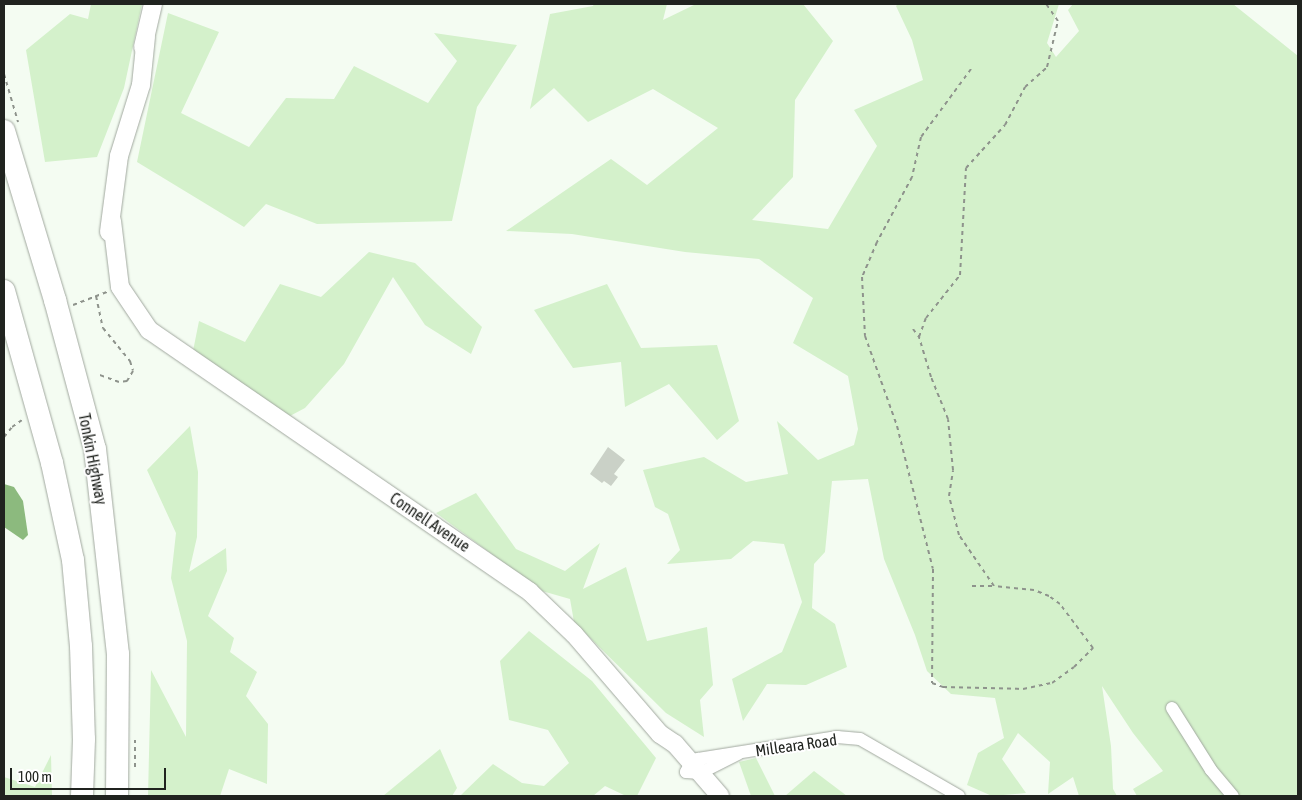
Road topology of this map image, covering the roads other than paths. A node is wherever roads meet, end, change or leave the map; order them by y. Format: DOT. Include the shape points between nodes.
graph roads {
  1 [pos="153,4"];
  2 [pos="4,131"];
  3 [pos="4,291"];
  4 [pos="1172,708"];
  5 [pos="692,769"];
  6 [pos="82,796"];
  7 [pos="118,796"];
  8 [pos="708,796"];
  9 [pos="720,796"];
  10 [pos="959,796"];
  11 [pos="1233,796"];
  1 -- 5 [label="street, Connell Avenue" via="141,84 119,156 112,198 119,280 149,330 530,592 574,634 660,734 667,751"];
  2 -- 7 [label="highway, Tonkin Highway" via="55,300 95,450 118,654"];
  3 -- 6 [label="highway" via="52,462 73,560 81,646"];
  4 -- 11 [label="street" via="1211,770"];
  5 -- 8 [label="street, Connell Avenue"];
  5 -- 9 [label="street, Connell Avenue"];
  5 -- 10 [label="street, Milleara Road" via="710,756 837,737 860,740"];
}
